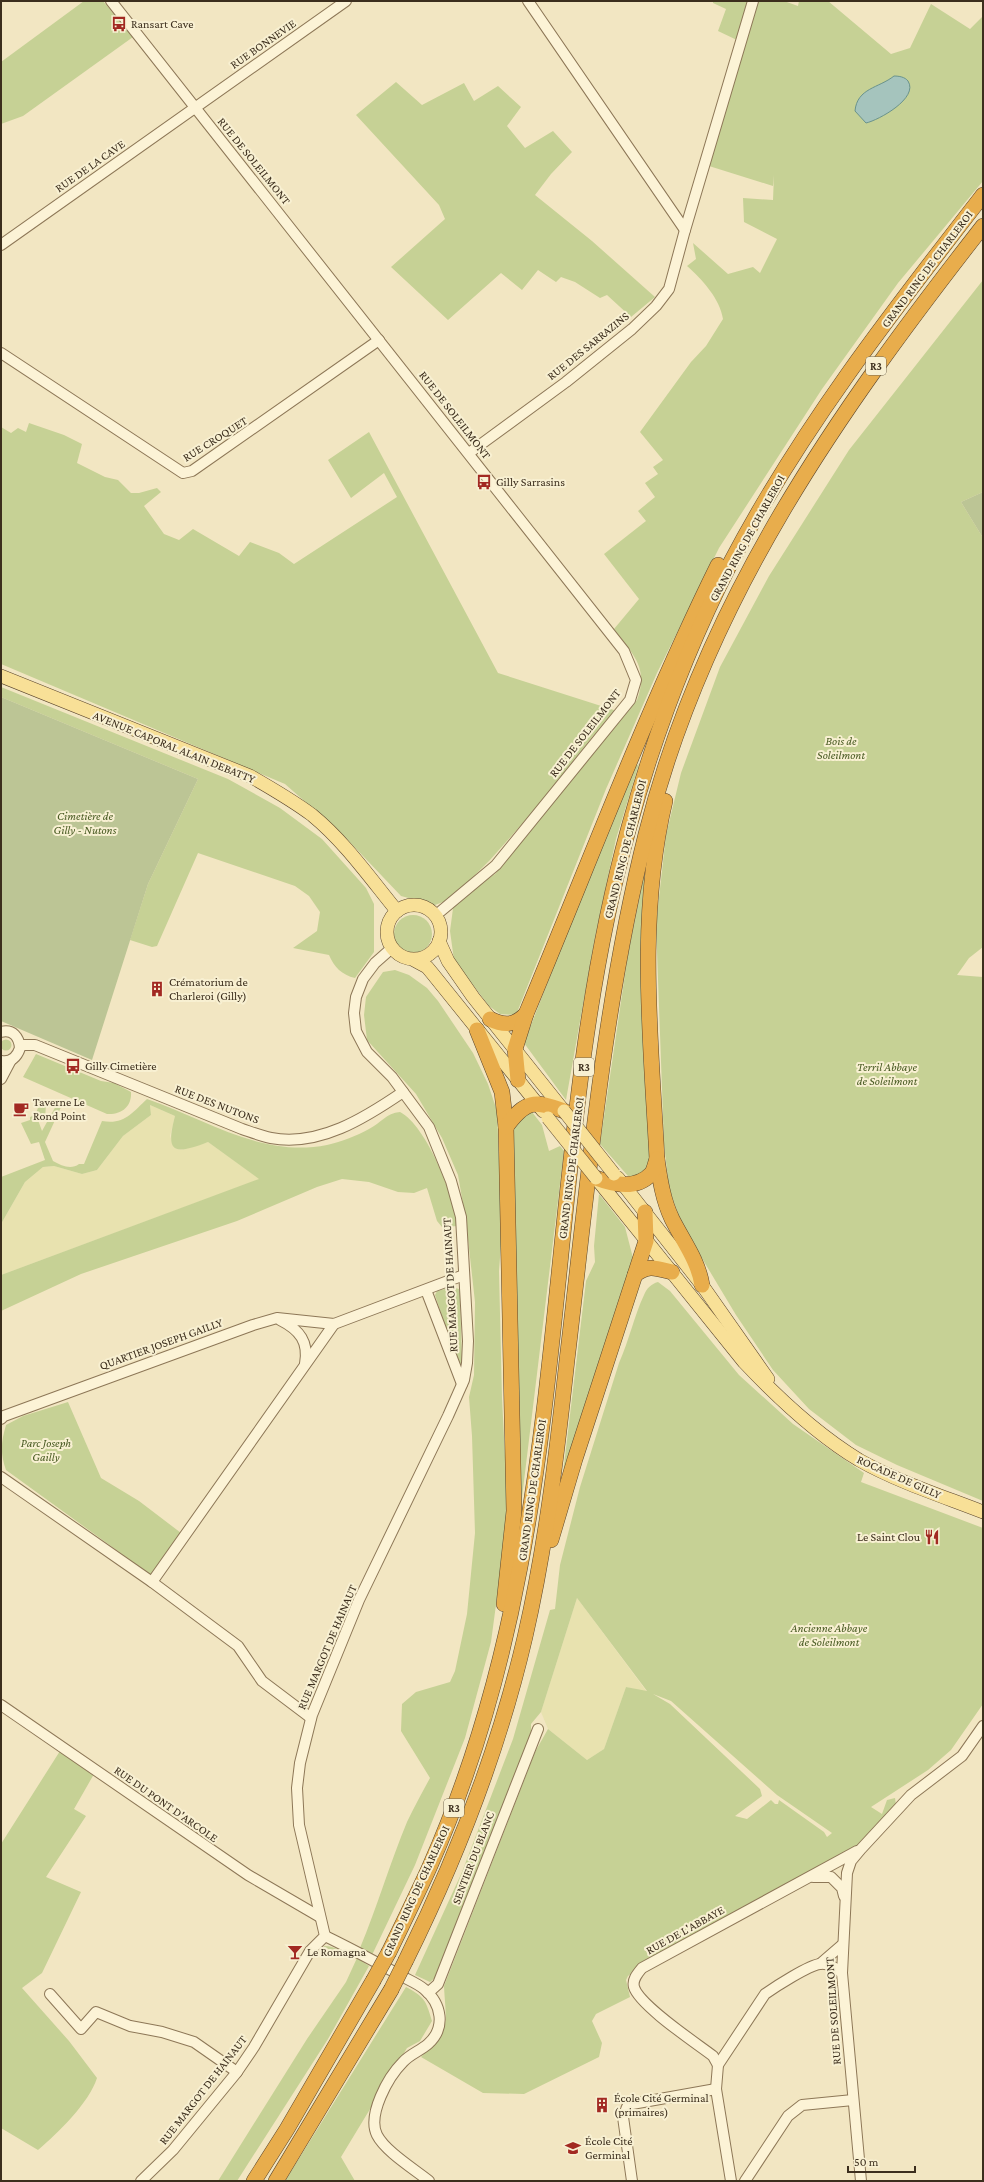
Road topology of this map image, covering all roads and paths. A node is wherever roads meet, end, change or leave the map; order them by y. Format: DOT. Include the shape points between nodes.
graph roads {
  1 [pos="111,1"];
  2 [pos="346,1"];
  3 [pos="528,1"];
  4 [pos="753,1"];
  5 [pos="195,109"];
  6 [pos="983,195"];
  7 [pos="983,226"];
  8 [pos="685,230"];
  9 [pos="1,245"];
  10 [pos="379,340"];
  11 [pos="1,353"];
  12 [pos="468,453"];
  13 [pos="764,503"];
  14 [pos="1,676"];
  15 [pos="667,765"];
  16 [pos="397,911"];
  17 [pos="435,916"];
  18 [pos="439,941"];
  19 [pos="392,948"];
  20 [pos="414,960"];
  21 [pos="526,1014"];
  22 [pos="490,1019"];
  23 [pos="477,1030"];
  24 [pos="1,1032"];
  25 [pos="20,1045"];
  26 [pos="515,1049"];
  27 [pos="6,1061"];
  28 [pos="1,1079"];
  29 [pos="518,1080"];
  30 [pos="403,1092"];
  31 [pos="546,1105"];
  32 [pos="564,1111"];
  33 [pos="506,1127"];
  34 [pos="657,1159"];
  35 [pos="596,1178"];
  36 [pos="615,1184"];
  37 [pos="645,1212"];
  38 [pos="646,1241"];
  39 [pos="672,1272"];
  40 [pos="464,1275"];
  41 [pos="636,1275"];
  42 [pos="702,1285"];
  43 [pos="426,1290"];
  44 [pos="274,1318"];
  45 [pos="334,1324"];
  46 [pos="305,1364"];
  47 [pos="462,1384"];
  48 [pos="784,1401"];
  49 [pos="1,1419"];
  50 [pos="3,1478"];
  51 [pos="983,1512"];
  52 [pos="540,1563"];
  53 [pos="152,1582"];
  54 [pos="500,1657"];
  55 [pos="1,1705"];
  56 [pos="311,1718"];
  57 [pos="983,1726"];
  58 [pos="538,1729"];
  59 [pos="861,1849"];
  60 [pos="809,1877"];
  61 [pos="845,1898"];
  62 [pos="320,1917"];
  63 [pos="325,1936"];
  64 [pos="842,1945"];
  65 [pos="820,1964"];
  66 [pos="842,1973"];
  67 [pos="428,1993"];
  68 [pos="50,1994"];
  69 [pos="718,2065"];
  70 [pos="237,2072"];
  71 [pos="716,2089"];
  72 [pos="853,2100"];
  73 [pos="140,2181"];
  74 [pos="254,2181"];
  75 [pos="276,2181"];
  76 [pos="429,2181"];
  77 [pos="632,2181"];
  78 [pos="731,2181"];
  79 [pos="745,2181"];
  80 [pos="860,2181"];
  1 -- 5 [label="street, RUE DE SOLEILMONT"];
  2 -- 5 [label="street, RUE BONNEVIE"];
  3 -- 8 [label="street"];
  4 -- 8 [label="street, RUE DES SARRAZINS"];
  5 -- 9 [label="street, RUE DE LA CAVE"];
  5 -- 10 [label="street, RUE DE SOLEILMONT"];
  6 -- 13 [label="highway, GRAND RING DE CHARLEROI / R3" via="839,387"];
  7 -- 15 [label="highway, GRAND RING DE CHARLEROI / R3" via="854,397 780,514 717,636 689,701"];
  8 -- 12 [label="street, RUE DES SARRAZINS" via="669,290 656,306 632,329 566,382"];
  10 -- 11 [label="street, RUE CROQUET" via="242,438 192,471 183,473"];
  10 -- 12 [label="street, RUE DE SOLEILMONT"];
  12 -- 17 [label="street, RUE DE SOLEILMONT" via="624,651 636,680 630,700 496,865"];
  13 -- 21 [label="highway" via="740,529 721,559 689,623 630,758"];
  13 -- 54 [label="highway, GRAND RING DE CHARLEROI / R3" via="699,628 672,693 629,826 612,893 600,953 580,1090 532,1493 520,1567"];
  14 -- 16 [label="main road, AVENUE CAPORAL ALAIN DEBATTY" via="250,776 288,798 313,816 342,844"];
  15 -- 34 [label="highway" via="668,789 654,858 648,909 647,962"];
  15 -- 52 [label="highway, GRAND RING DE CHARLEROI / R3" via="647,830 608,1022 560,1423"];
  16 -- 17 [label="main road" via="406,906 417,906 427,909"];
  16 -- 19 [label="main road" via="386,933"];
  17 -- 18 [label="main road" via="440,928"];
  18 -- 20 [label="main road" via="434,951"];
  18 -- 22 [label="main road" via="448,962"];
  19 -- 20 [label="main road" via="398,954"];
  19 -- 30 [label="street, RUE MARGOT DE HAINAUT" via="375,962 363,979 356,997 354,1013 356,1031 367,1052"];
  20 -- 23 [label="main road" via="427,967"];
  21 -- 22 [label="highway" via="519,1021 510,1024 499,1024"];
  21 -- 26 [label="highway"];
  22 -- 26 [label="main road"];
  23 -- 29 [label="main road"];
  23 -- 33 [label="highway" via="502,1092"];
  24 -- 25 [label="street" via="10,1032 17,1036"];
  25 -- 27 [label="street" via="19,1053"];
  25 -- 30 [label="street, RUE DES NUTONS" via="35,1045 242,1129 271,1138 304,1139 333,1132 376,1111"];
  26 -- 29 [label="highway"];
  26 -- 31 [label="main road"];
  27 -- 28 [label="street"];
  29 -- 31 [label="main road"];
  30 -- 40 [label="street, RUE MARGOT DE HAINAUT" via="429,1127 451,1182 460,1217"];
  31 -- 32 [label="highway"];
  31 -- 33 [label="highway" via="526,1106"];
  31 -- 35 [label="main road, bridge"];
  32 -- 36 [label="main road, bridge"];
  33 -- 54 [label="highway" via="514,1511"];
  34 -- 36 [label="highway" via="652,1174 639,1182"];
  34 -- 42 [label="highway" via="662,1189 671,1217 699,1269"];
  35 -- 36 [label="highway"];
  36 -- 37 [label="main road"];
  36 -- 38 [label="main road"];
  37 -- 38 [label="highway"];
  37 -- 42 [label="main road"];
  38 -- 39 [label="main road"];
  38 -- 41 [label="highway"];
  39 -- 41 [label="highway" via="653,1268 643,1269"];
  39 -- 48 [label="main road" via="744,1362"];
  40 -- 43 [label="street, QUARTIER JOSEPH GAILLY"];
  40 -- 47 [label="street, RUE MARGOT DE HAINAUT" via="468,1341"];
  41 -- 52 [label="highway" via="575,1459 552,1539"];
  42 -- 48 [label="main road"];
  43 -- 45 [label="street, QUARTIER JOSEPH GAILLY"];
  43 -- 47 [label="street"];
  44 -- 45 [label="street, QUARTIER JOSEPH GAILLY"];
  44 -- 46 [label="street" via="301,1335 306,1348"];
  44 -- 49 [label="street, QUARTIER JOSEPH GAILLY" via="135,1367"];
  45 -- 46 [label="street"];
  46 -- 53 [label="street"];
  47 -- 56 [label="street, RUE MARGOT DE HAINAUT" via="359,1600"];
  48 -- 51 [label="main road, ROCADE DE GILLY" via="832,1442 860,1460 893,1477"];
  50 -- 53 [label="street"];
  52 -- 75 [label="highway, GRAND RING DE CHARLEROI / R3, bridge" via="526,1634 492,1752 450,1868 390,1990"];
  53 -- 56 [label="street" via="238,1646 268,1687"];
  54 -- 74 [label="highway, GRAND RING DE CHARLEROI / R3, bridge" via="474,1748 432,1864 373,1981"];
  55 -- 62 [label="street, RUE DU PONT D'ARCOLE" via="248,1876"];
  56 -- 62 [label="street, RUE MARGOT DE HAINAUT" via="297,1788 299,1825"];
  57 -- 59 [label="street, RUE DE SOLEILMONT" via="962,1756 911,1795"];
  58 -- 67 [label="street, SENTIER DU BLANC" via="438,1984"];
  59 -- 60 [label="street, RUE DE L'ABBAYE"];
  59 -- 61 [label="street, RUE DE SOLEILMONT" via="851,1861 847,1873"];
  60 -- 61 [label="street" via="831,1877 842,1888"];
  60 -- 69 [label="street, RUE DE L'ABBAYE" via="642,1968 634,1978 634,1987 639,1996 662,2018 713,2056"];
  61 -- 64 [label="street, RUE DE SOLEILMONT"];
  62 -- 63 [label="street, RUE MARGOT DE HAINAUT"];
  63 -- 67 [label="street"];
  63 -- 70 [label="street, RUE MARGOT DE HAINAUT" via="310,1952 254,2048"];
  64 -- 65 [label="street"];
  64 -- 66 [label="street, RUE DE SOLEILMONT"];
  65 -- 66 [label="street" via="836,1967"];
  65 -- 69 [label="street" via="775,1986 765,1994"];
  66 -- 72 [label="street, RUE DE SOLEILMONT"];
  67 -- 76 [label="street" via="437,2006 439,2027 432,2039 402,2062 377,2104 373,2126 378,2137 392,2151"];
  68 -- 70 [label="street" via="82,2029 96,2012 130,2026 194,2042"];
  69 -- 71 [label="street"];
  70 -- 73 [label="street, RUE MARGOT DE HAINAUT" via="173,2150"];
  71 -- 77 [label="street" via="627,2107 623,2117"];
  71 -- 78 [label="street"];
  72 -- 79 [label="street" via="802,2105 788,2116"];
  72 -- 80 [label="street, RUE DE SOLEILMONT"];
}
